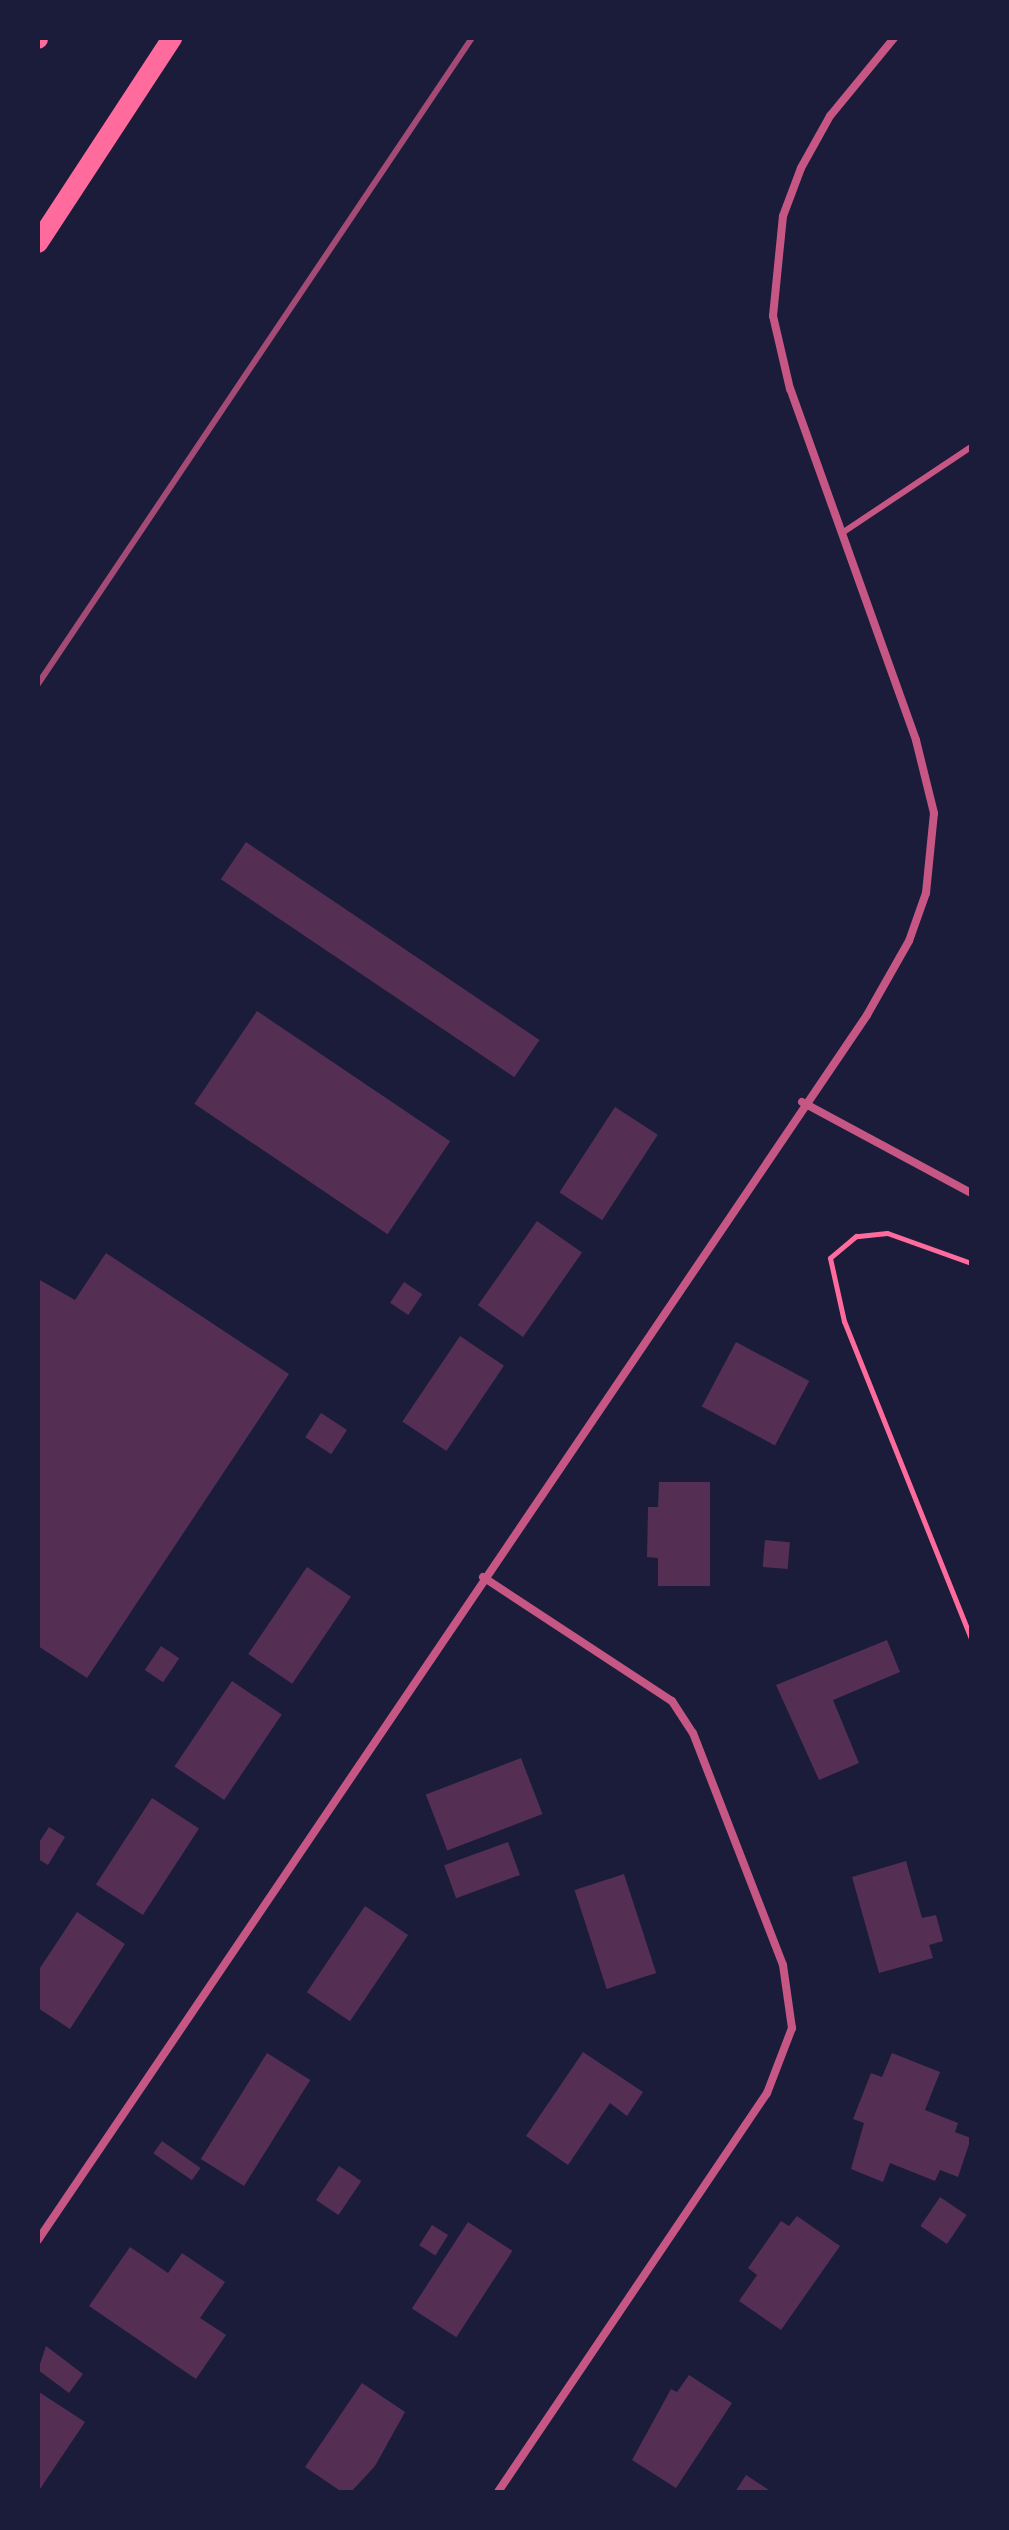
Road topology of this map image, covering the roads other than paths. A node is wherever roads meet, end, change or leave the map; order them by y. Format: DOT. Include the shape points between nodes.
graph roads {
  1 [pos="172,38"];
  2 [pos="894,38"];
  3 [pos="38,243"];
  4 [pos="971,447"];
  5 [pos="842,533"];
  6 [pos="802,1102"];
  7 [pos="971,1193"];
  8 [pos="483,1577"];
  9 [pos="38,2240"];
  10 [pos="498,2492"];
  1 -- 3 [label="main road"];
  2 -- 5 [label="street" via="830,116 801,168 773,268 773,316 790,389"];
  4 -- 5 [label="lane"];
  5 -- 6 [label="street" via="916,740 934,813 933,851 909,941 867,1015"];
  6 -- 7 [label="street"];
  6 -- 8 [label="street"];
  8 -- 9 [label="street"];
  8 -- 10 [label="street" via="672,1701 693,1733 783,1965 792,2028 767,2093"];
}
